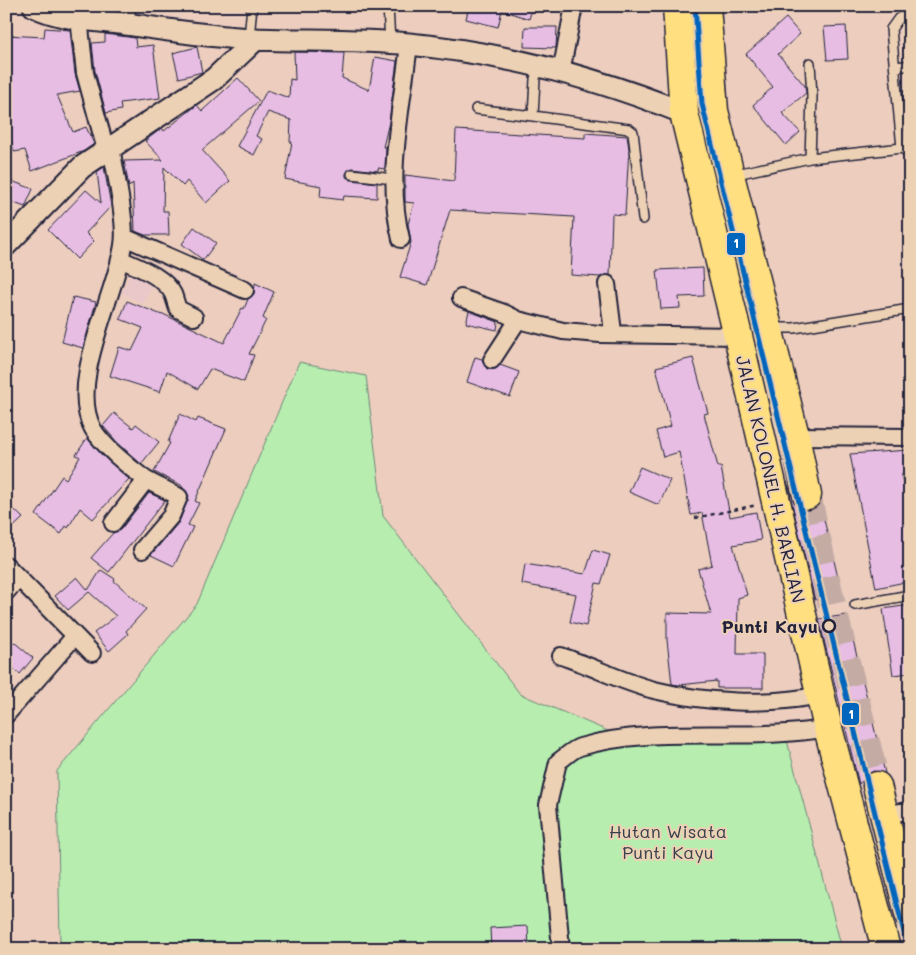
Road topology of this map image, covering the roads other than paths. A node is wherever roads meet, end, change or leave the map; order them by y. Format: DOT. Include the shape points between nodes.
graph roads {
  1 [pos="34,6"];
  2 [pos="252,6"];
  3 [pos="388,6"];
  4 [pos="574,6"];
  5 [pos="677,6"];
  6 [pos="706,6"];
  7 [pos="130,15"];
  8 [pos="910,15"];
  9 [pos="79,18"];
  10 [pos="253,39"];
  11 [pos="399,44"];
  12 [pos="810,63"];
  13 [pos="910,65"];
  14 [pos="538,67"];
  15 [pos="896,67"];
  16 [pos="561,72"];
  17 [pos="476,109"];
  18 [pos="684,113"];
  19 [pos="533,116"];
  20 [pos="902,148"];
  21 [pos="109,149"];
  22 [pos="910,154"];
  23 [pos="810,158"];
  24 [pos="352,174"];
  25 [pos="730,176"];
  26 [pos="393,179"];
  27 [pos="642,219"];
  28 [pos="124,237"];
  29 [pos="400,239"];
  30 [pos="7,245"];
  31 [pos="120,259"];
  32 [pos="607,284"];
  33 [pos="245,290"];
  34 [pos="461,298"];
  35 [pos="910,309"];
  36 [pos="194,317"];
  37 [pos="518,320"];
  38 [pos="768,328"];
  39 [pos="613,332"];
  40 [pos="738,336"];
  41 [pos="492,360"];
  42 [pos="795,436"];
  43 [pos="910,437"];
  44 [pos="146,480"];
  45 [pos="807,495"];
  46 [pos="113,524"];
  47 [pos="142,550"];
  48 [pos="6,565"];
  49 [pos="20,578"];
  50 [pos="6,592"];
  51 [pos="910,594"];
  52 [pos="854,606"];
  53 [pos="74,637"];
  54 [pos="92,653"];
  55 [pos="568,659"];
  56 [pos="820,696"];
  57 [pos="6,715"];
  58 [pos="828,728"];
  59 [pos="877,786"];
  60 [pos="897,813"];
  61 [pos="910,917"];
  62 [pos="561,949"];
  63 [pos="886,949"];
  1 -- 9 [label="street"];
  2 -- 10 [label="lane"];
  3 -- 11 [label="lane"];
  4 -- 16 [label="street"];
  5 -- 18 [label="highway, JALAN KOLONEL H. BARLIAN"];
  6 -- 25 [label="highway" via="714,111"];
  7 -- 9 [label="street"];
  7 -- 10 [label="street"];
  8 -- 15 [label="lane" via="899,18 891,29"];
  9 -- 21 [label="street" via="85,73"];
  10 -- 11 [label="street"];
  10 -- 21 [label="street" via="214,79"];
  11 -- 14 [label="street" via="456,50"];
  11 -- 26 [label="street"];
  12 -- 23 [label="lane"];
  13 -- 15 [label="lane"];
  14 -- 16 [label="street"];
  14 -- 19 [label="lane"];
  15 -- 20 [label="lane"];
  16 -- 18 [label="street" via="639,95"];
  17 -- 19 [label="lane"];
  18 -- 40 [label="highway, JALAN KOLONEL H. BARLIAN"];
  19 -- 27 [label="lane" via="633,132"];
  20 -- 22 [label="lane"];
  20 -- 23 [label="lane"];
  21 -- 28 [label="street"];
  21 -- 30 [label="street" via="82,168"];
  23 -- 25 [label="lane"];
  24 -- 26 [label="lane"];
  25 -- 38 [label="highway"];
  26 -- 29 [label="street" via="394,210"];
  28 -- 31 [label="street"];
  28 -- 33 [label="street"];
  31 -- 36 [label="street" via="154,275 172,293 178,309"];
  31 -- 44 [label="street" via="88,366 85,398 94,430"];
  32 -- 39 [label="street"];
  34 -- 37 [label="street"];
  35 -- 38 [label="lane" via="794,328"];
  37 -- 39 [label="street" via="563,331"];
  37 -- 41 [label="street"];
  38 -- 42 [label="highway"];
  39 -- 40 [label="street"];
  40 -- 56 [label="highway, JALAN KOLONEL H. BARLIAN"];
  42 -- 43 [label="street"];
  42 -- 45 [label="highway"];
  44 -- 46 [label="street"];
  44 -- 47 [label="street" via="179,498 171,516"];
  48 -- 49 [label="street"];
  49 -- 50 [label="street"];
  49 -- 53 [label="street"];
  51 -- 52 [label="lane"];
  53 -- 54 [label="street"];
  53 -- 57 [label="street"];
  55 -- 56 [label="street" via="653,690 714,702"];
  56 -- 58 [label="highway, JALAN KOLONEL H. BARLIAN"];
  58 -- 62 [label="street" via="748,736 625,739 578,748 558,762 548,805"];
  58 -- 63 [label="highway, JALAN KOLONEL H. BARLIAN"];
  59 -- 60 [label="highway"];
  60 -- 61 [label="highway"];
}
